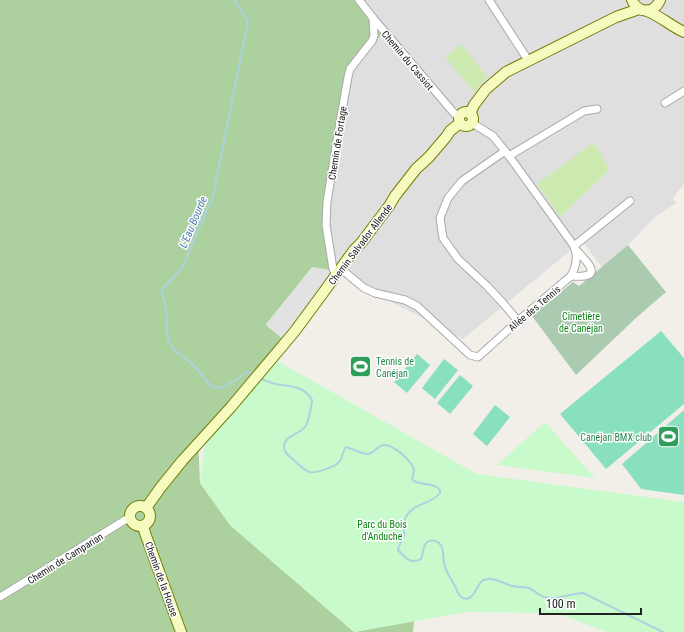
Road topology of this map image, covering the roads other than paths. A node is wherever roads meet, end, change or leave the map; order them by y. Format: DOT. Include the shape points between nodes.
graph roads {
  1 [pos="359,0"];
  2 [pos="489,0"];
  3 [pos="632,0"];
  4 [pos="659,2"];
  5 [pos="643,10"];
  6 [pos="616,17"];
  7 [pos="373,18"];
  8 [pos="684,29"];
  9 [pos="684,32"];
  10 [pos="528,60"];
  11 [pos="684,91"];
  12 [pos="666,103"];
  13 [pos="597,109"];
  14 [pos="471,118"];
  15 [pos="460,120"];
  16 [pos="507,153"];
  17 [pos="630,201"];
  18 [pos="574,247"];
  19 [pos="338,271"];
  20 [pos="571,276"];
  21 [pos="518,321"];
  22 [pos="146,508"];
  23 [pos="130,519"];
  24 [pos="144,526"];
  25 [pos="0,598"];
  26 [pos="181,632"];
  1 -- 7 [label="street, Chemin du Cassiot"];
  2 -- 10 [label="street" via="497,6"];
  3 -- 5 [label="street" via="634,5"];
  3 -- 6 [label="street"];
  4 -- 5 [label="street" via="652,10"];
  4 -- 8 [label="street" via="663,11"];
  5 -- 6 [label="street"];
  5 -- 9 [label="street" via="654,13"];
  6 -- 10 [label="street"];
  7 -- 15 [label="street, Chemin du Cassiot"];
  7 -- 19 [label="street, Chemin de Fortage" via="372,41 350,69 327,202 326,225 333,269"];
  10 -- 14 [label="street" via="491,84 474,105"];
  11 -- 12 [label="street"];
  13 -- 16 [label="street" via="584,111"];
  14 -- 15 [label="street" via="464,112"];
  14 -- 16 [label="street" via="493,136"];
  15 -- 19 [label="street, Chemin Salvador Allende" via="429,157 416,168"];
  16 -- 18 [label="street"];
  16 -- 21 [label="street" via="462,181 448,198 440,218 444,238 458,259 487,286"];
  17 -- 18 [label="street"];
  18 -- 20 [label="street" via="575,268"];
  18 -- 20 [label="street" via="592,270 586,277"];
  19 -- 21 [label="street, Allée des Tennis" via="375,293 405,300 416,306 470,355 478,357"];
  19 -- 22 [label="street, Chemin Salvador Allende" via="302,322 182,461"];
  20 -- 21 [label="street, Allée des Tennis"];
  22 -- 23 [label="street" via="134,508 130,513"];
  22 -- 24 [label="street" via="150,513 150,519"];
  23 -- 24 [label="street" via="136,525"];
  23 -- 25 [label="street, Chemin de Camparian"];
  24 -- 26 [label="street, Chemin de la House"];
}
